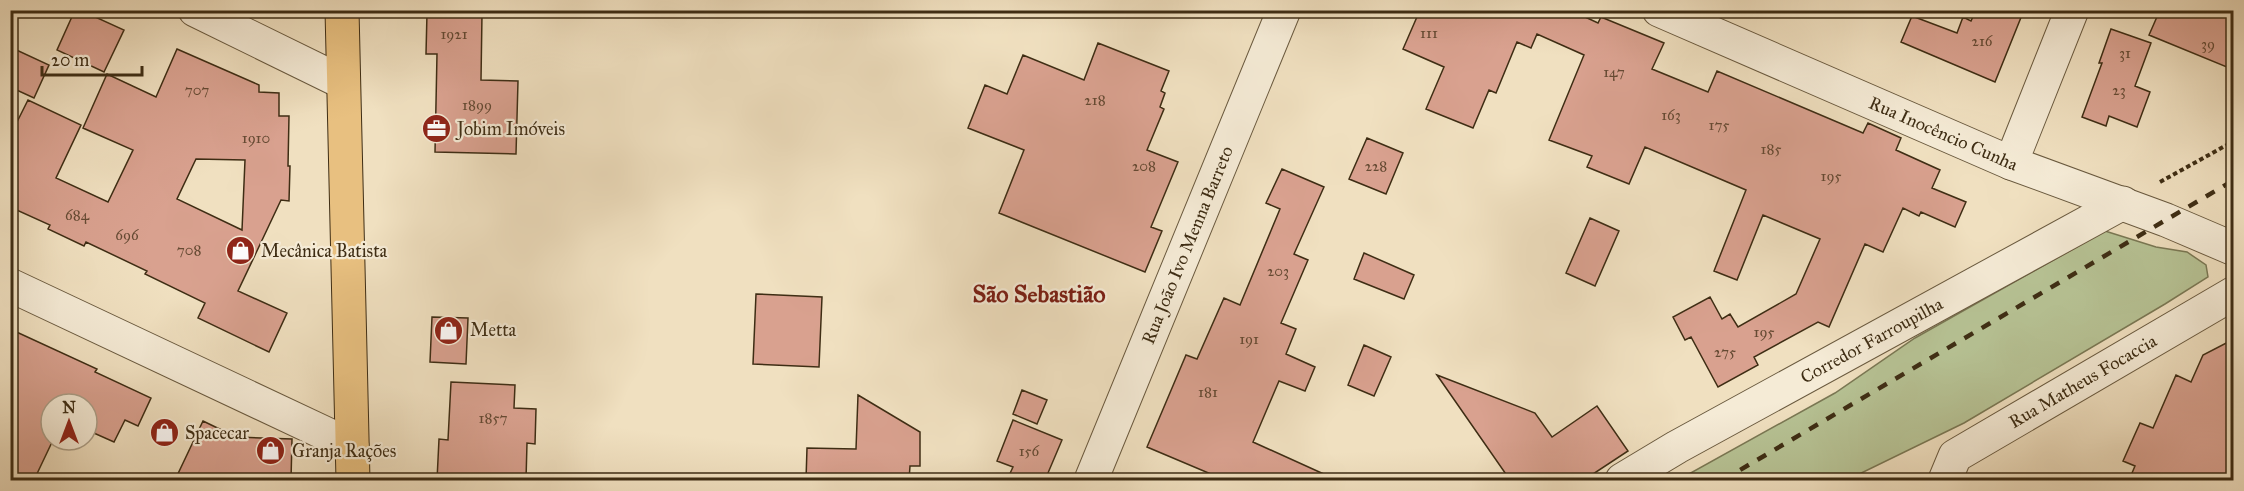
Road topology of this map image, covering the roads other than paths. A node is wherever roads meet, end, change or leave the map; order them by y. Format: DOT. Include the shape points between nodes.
graph roads {
  1 [pos="195,10"];
  2 [pos="342,10"];
  3 [pos="1284,10"];
  4 [pos="1659,10"];
  5 [pos="2072,10"];
  6 [pos="342,82"];
  7 [pos="2011,163"];
  8 [pos="2123,204"];
  9 [pos="2234,249"];
  10 [pos="10,285"];
  11 [pos="2234,293"];
  12 [pos="352,446"];
  13 [pos="353,480"];
  14 [pos="1091,480"];
  15 [pos="1622,480"];
  16 [pos="1945,480"];
  1 -- 6 [label="street"];
  2 -- 6 [label="main road"];
  3 -- 14 [label="street, Rua João Ivo Menna Barreto"];
  4 -- 7 [label="street, Rua Inocêncio Cunha"];
  5 -- 7 [label="street"];
  6 -- 12 [label="main road"];
  7 -- 8 [label="street, Rua Inocêncio Cunha"];
  8 -- 9 [label="street, Rua Inocêncio Cunha"];
  8 -- 15 [label="street, Corredor Farroupilha"];
  10 -- 12 [label="street"];
  11 -- 16 [label="street, Rua Matheus Focaccia" via="1955,456"];
  12 -- 13 [label="main road"];
}
